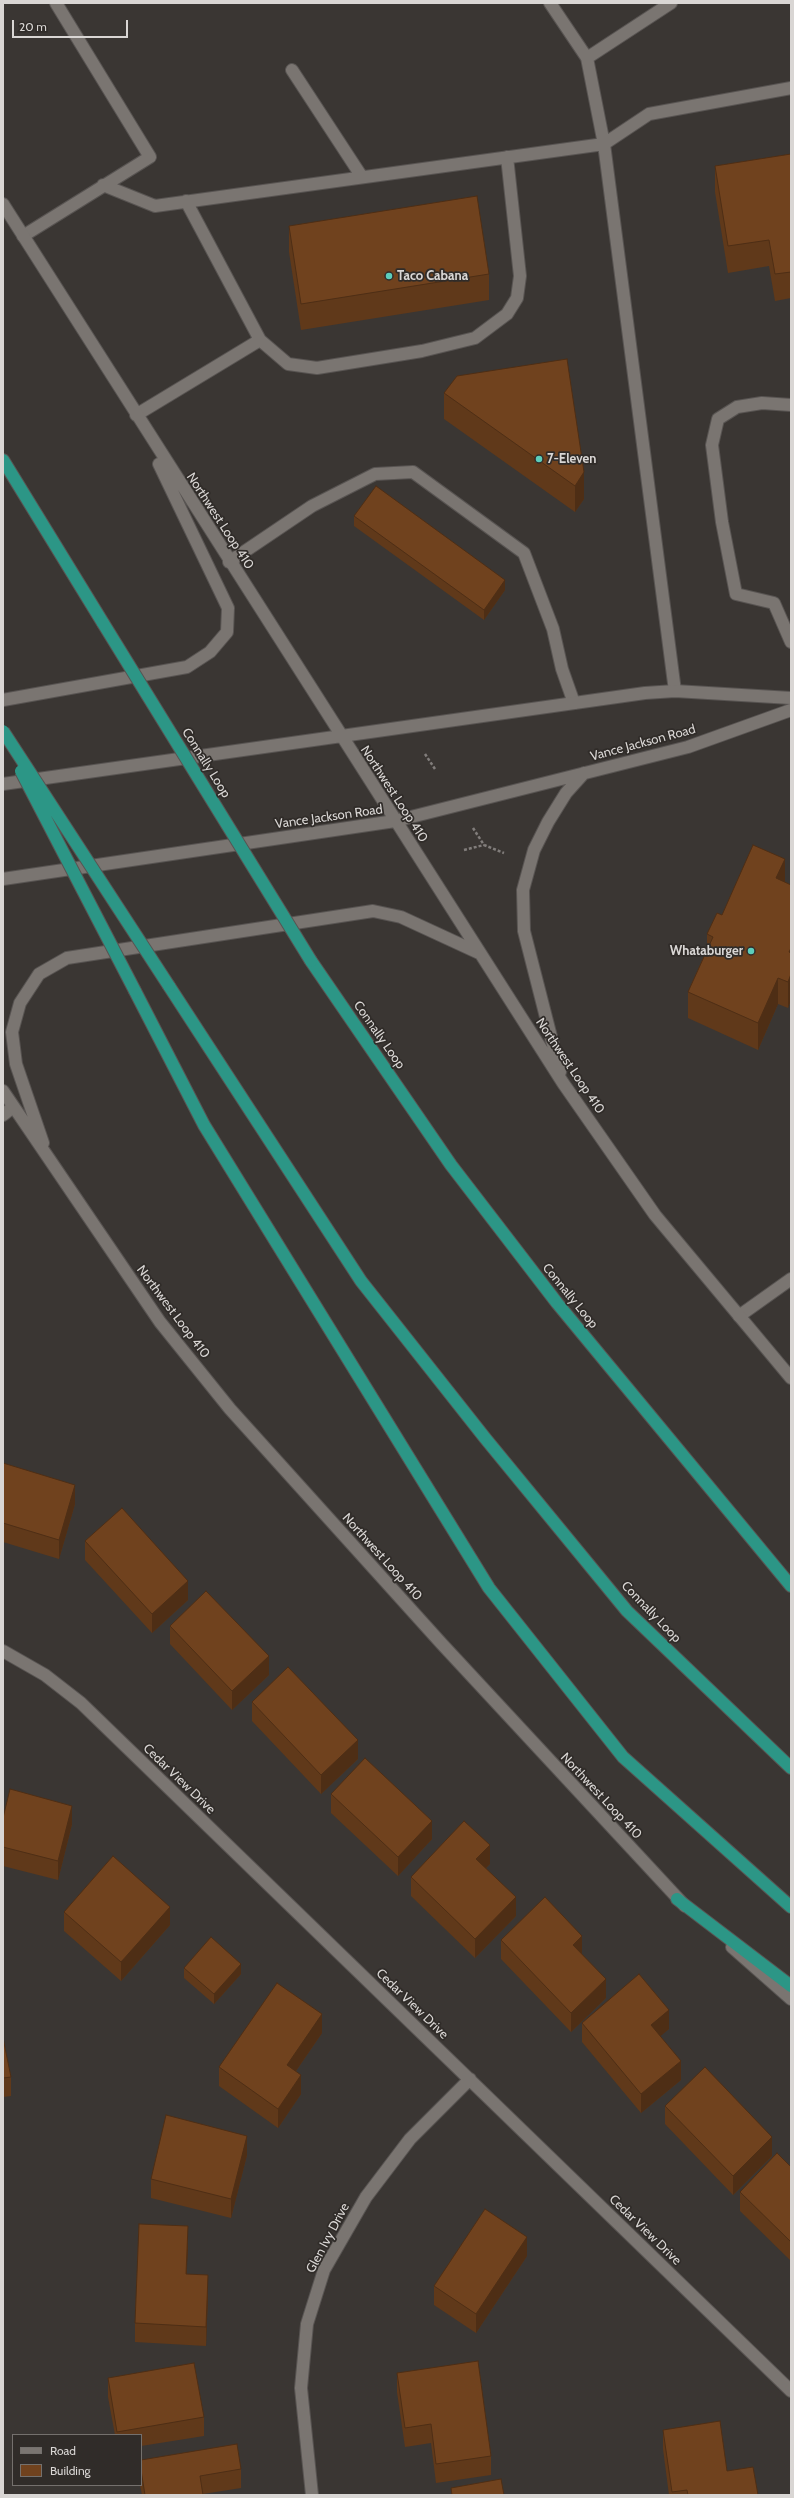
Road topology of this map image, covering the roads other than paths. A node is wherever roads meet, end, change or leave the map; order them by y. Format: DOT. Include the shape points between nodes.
graph roads {
  1 [pos="56,3"];
  2 [pos="550,3"];
  3 [pos="671,3"];
  4 [pos="587,58"];
  5 [pos="292,70"];
  6 [pos="791,88"];
  7 [pos="604,144"];
  8 [pos="507,157"];
  9 [pos="362,177"];
  10 [pos="103,185"];
  11 [pos="186,201"];
  12 [pos="3,204"];
  13 [pos="23,236"];
  14 [pos="260,340"];
  15 [pos="791,405"];
  16 [pos="136,415"];
  17 [pos="3,460"];
  18 [pos="229,562"];
  19 [pos="791,642"];
  20 [pos="675,692"];
  21 [pos="791,698"];
  22 [pos="3,700"];
  23 [pos="574,703"];
  24 [pos="791,710"];
  25 [pos="3,731"];
  26 [pos="3,736"];
  27 [pos="341,736"];
  28 [pos="584,773"];
  29 [pos="3,784"];
  30 [pos="395,821"];
  31 [pos="3,879"];
  32 [pos="479,953"];
  33 [pos="563,1083"];
  34 [pos="3,1091"];
  35 [pos="13,1107"];
  36 [pos="3,1115"];
  37 [pos="49,1161"];
  38 [pos="791,1279"];
  39 [pos="739,1316"];
  40 [pos="791,1378"];
  41 [pos="791,1586"];
  42 [pos="3,1651"];
  43 [pos="791,1768"];
  44 [pos="677,1899"];
  45 [pos="791,1907"];
  46 [pos="791,1986"];
  47 [pos="791,1999"];
  48 [pos="470,2080"];
  49 [pos="791,2391"];
  50 [pos="312,2495"];
  1 -- 10 [label="main road" via="150,157"];
  2 -- 4 [label="main road"];
  3 -- 4 [label="main road"];
  4 -- 7 [label="main road"];
  5 -- 9 [label="main road"];
  6 -- 7 [label="main road" via="649,114"];
  7 -- 8 [label="main road"];
  7 -- 20 [label="main road"];
  8 -- 9 [label="main road"];
  8 -- 14 [label="main road" via="520,276 516,298 507,314 475,338 422,351 317,368 288,364"];
  9 -- 11 [label="main road"];
  10 -- 11 [label="main road" via="155,206"];
  10 -- 13 [label="main road"];
  11 -- 14 [label="main road"];
  12 -- 13 [label="main road, Northwest Loop 410"];
  13 -- 16 [label="main road, Northwest Loop 410"];
  14 -- 16 [label="main road"];
  15 -- 19 [label="main road" via="762,403 737,407 718,419 712,445 722,522 736,594 774,603"];
  16 -- 18 [label="main road, Northwest Loop 410"];
  16 -- 22 [label="main road" via="228,608 227,632 210,652 187,667"];
  17 -- 41 [label="highway, Connally Loop, bridge" via="311,961 451,1165 552,1297"];
  18 -- 23 [label="main road" via="312,506 375,474 413,472 524,553 553,629 562,669"];
  18 -- 27 [label="main road, Northwest Loop 410"];
  20 -- 21 [label="main road"];
  20 -- 23 [label="main road"];
  23 -- 27 [label="main road"];
  24 -- 28 [label="main road, Vance Jackson Road" via="688,747"];
  25 -- 43 [label="highway, Connally Loop, bridge" via="361,1281 627,1611"];
  26 -- 45 [label="highway, bridge" via="204,1125 489,1588 623,1757"];
  27 -- 29 [label="main road"];
  27 -- 30 [label="main road, Northwest Loop 410"];
  28 -- 30 [label="main road, Vance Jackson Road"];
  28 -- 33 [label="main road" via="566,793 548,822 534,850 524,890 524,931"];
  30 -- 31 [label="main road, Vance Jackson Road"];
  30 -- 32 [label="main road, Northwest Loop 410"];
  32 -- 33 [label="main road, Northwest Loop 410"];
  32 -- 37 [label="main road" via="401,917 373,911 67,958 39,974 20,1002 12,1032 16,1064"];
  33 -- 39 [label="main road, Northwest Loop 410" via="655,1215"];
  34 -- 35 [label="main road, Northwest Loop 410"];
  35 -- 36 [label="main road"];
  35 -- 37 [label="main road, Northwest Loop 410"];
  37 -- 44 [label="main road, Northwest Loop 410" via="160,1322 230,1409"];
  38 -- 39 [label="main road"];
  39 -- 40 [label="main road, Northwest Loop 410"];
  42 -- 48 [label="main road, Cedar View Drive" via="45,1675 81,1702"];
  44 -- 46 [label="highway"];
  44 -- 47 [label="main road, Northwest Loop 410"];
  48 -- 49 [label="main road, Cedar View Drive"];
  48 -- 50 [label="main road, Glen Ivy Drive" via="410,2138 366,2197 324,2270 307,2324 301,2388"];
}
